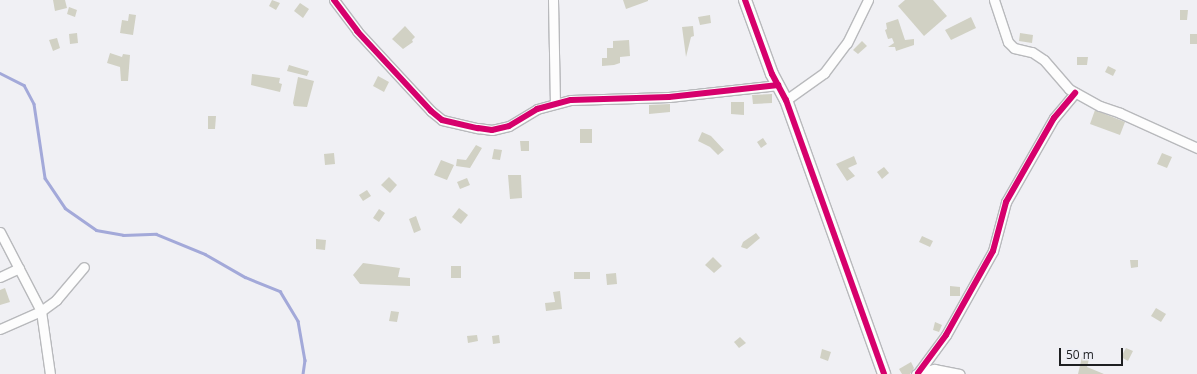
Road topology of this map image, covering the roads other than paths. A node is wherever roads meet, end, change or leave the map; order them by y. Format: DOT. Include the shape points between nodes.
graph roads {
  1 [pos="334,0"];
  2 [pos="554,0"];
  3 [pos="745,0"];
  4 [pos="868,0"];
  5 [pos="994,0"];
  6 [pos="778,85"];
  7 [pos="1075,93"];
  8 [pos="786,100"];
  9 [pos="556,104"];
  10 [pos="1197,148"];
  11 [pos="0,232"];
  12 [pos="84,267"];
  13 [pos="19,268"];
  14 [pos="0,277"];
  15 [pos="40,311"];
  16 [pos="0,329"];
  17 [pos="917,373"];
  18 [pos="50,374"];
  19 [pos="884,374"];
  20 [pos="960,374"];
  1 -- 9 [label="street" via="357,31 442,120 492,130 510,126 537,110"];
  2 -- 9 [label="street"];
  3 -- 6 [label="street"];
  4 -- 8 [label="street" via="847,43 824,73"];
  5 -- 7 [label="street" via="1008,42 1014,48 1032,52 1044,60"];
  6 -- 8 [label="street"];
  6 -- 9 [label="street" via="669,97 571,100"];
  7 -- 10 [label="street"];
  7 -- 17 [label="street" via="1054,118 1006,202 993,251 946,335"];
  8 -- 19 [label="street"];
  11 -- 13 [label="street"];
  12 -- 15 [label="street" via="56,300"];
  13 -- 14 [label="street"];
  13 -- 15 [label="street"];
  15 -- 16 [label="street"];
  15 -- 18 [label="street"];
  17 -- 20 [label="street" via="934,369"];
}
